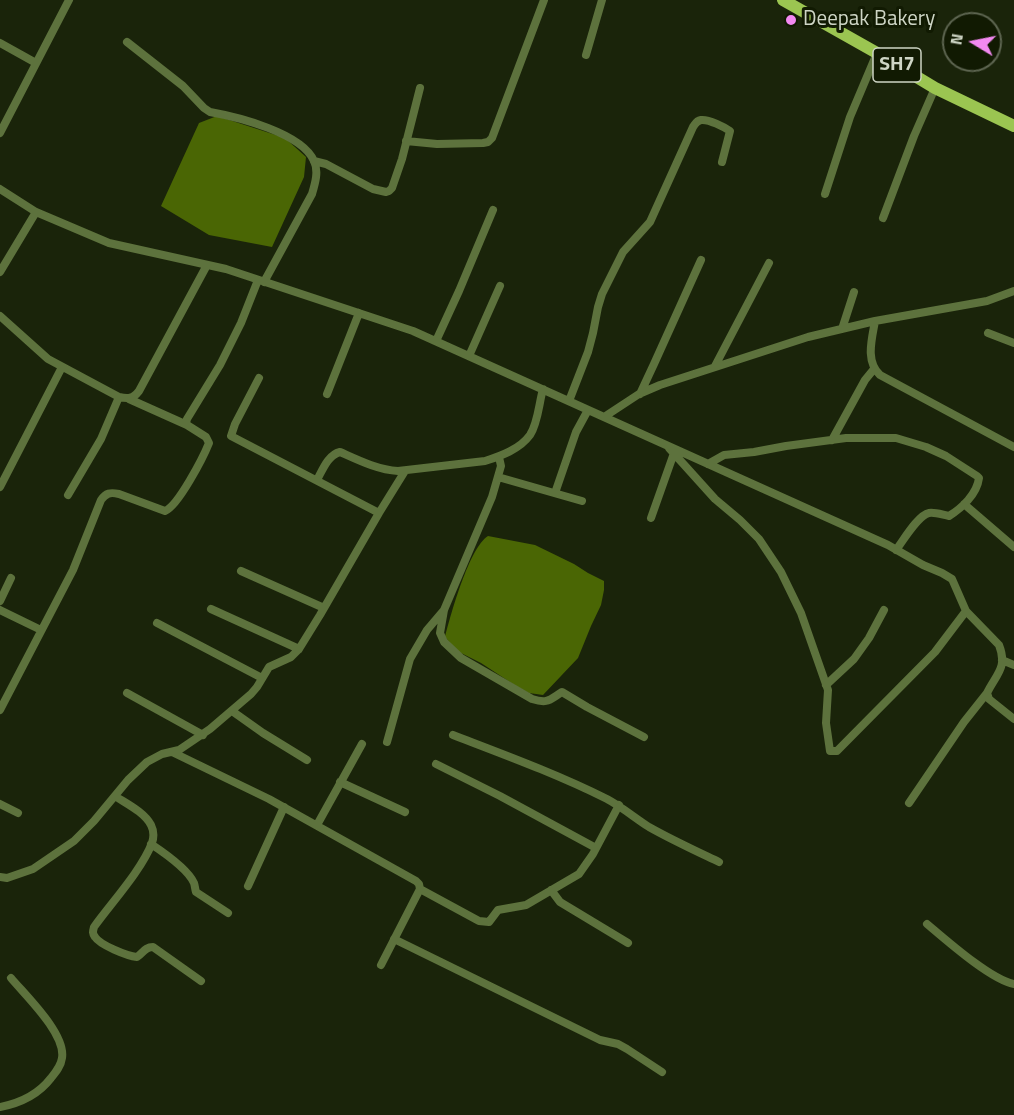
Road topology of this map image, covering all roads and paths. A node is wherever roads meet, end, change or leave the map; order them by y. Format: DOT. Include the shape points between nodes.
graph roads {
  1 [pos="69,0"];
  2 [pos="544,0"];
  3 [pos="602,0"];
  4 [pos="783,0"];
  5 [pos="127,42"];
  6 [pos="0,43"];
  7 [pos="877,53"];
  8 [pos="586,56"];
  9 [pos="36,63"];
  10 [pos="420,88"];
  11 [pos="935,88"];
  12 [pos="1014,126"];
  13 [pos="0,133"];
  14 [pos="406,141"];
  15 [pos="314,161"];
  16 [pos="722,162"];
  17 [pos="0,189"];
  18 [pos="825,194"];
  19 [pos="493,210"];
  20 [pos="36,212"];
  21 [pos="883,218"];
  22 [pos="702,260"];
  23 [pos="769,263"];
  24 [pos="207,265"];
  25 [pos="0,272"];
  26 [pos="261,281"];
  27 [pos="500,286"];
  28 [pos="1014,291"];
  29 [pos="854,292"];
  30 [pos="359,313"];
  31 [pos="0,316"];
  32 [pos="875,321"];
  33 [pos="842,328"];
  34 [pos="988,333"];
  35 [pos="436,341"];
  36 [pos="1014,343"];
  37 [pos="469,356"];
  38 [pos="714,366"];
  39 [pos="62,368"];
  40 [pos="874,369"];
  41 [pos="259,378"];
  42 [pos="543,389"];
  43 [pos="327,394"];
  44 [pos="639,394"];
  45 [pos="119,397"];
  46 [pos="129,399"];
  47 [pos="569,401"];
  48 [pos="588,410"];
  49 [pos="604,417"];
  50 [pos="187,425"];
  51 [pos="832,440"];
  52 [pos="667,445"];
  53 [pos="1014,447"];
  54 [pos="674,453"];
  55 [pos="499,457"];
  56 [pos="708,464"];
  57 [pos="405,471"];
  58 [pos="498,477"];
  59 [pos="317,480"];
  60 [pos="0,487"];
  61 [pos="555,493"];
  62 [pos="68,495"];
  63 [pos="582,501"];
  64 [pos="964,504"];
  65 [pos="379,513"];
  66 [pos="651,518"];
  67 [pos="1014,548"];
  68 [pos="896,550"];
  69 [pos="241,571"];
  70 [pos="12,578"];
  71 [pos="0,601"];
  72 [pos="324,608"];
  73 [pos="211,609"];
  74 [pos="0,610"];
  75 [pos="444,610"];
  76 [pos="884,610"];
  77 [pos="966,611"];
  78 [pos="157,623"];
  79 [pos="41,630"];
  80 [pos="299,649"];
  81 [pos="1002,660"];
  82 [pos="1014,665"];
  83 [pos="262,678"];
  84 [pos="826,685"];
  85 [pos="127,693"];
  86 [pos="987,693"];
  87 [pos="0,710"];
  88 [pos="232,711"];
  89 [pos="1014,719"];
  90 [pos="203,735"];
  91 [pos="453,735"];
  92 [pos="644,737"];
  93 [pos="387,742"];
  94 [pos="362,744"];
  95 [pos="172,752"];
  96 [pos="307,760"];
  97 [pos="436,764"];
  98 [pos="340,782"];
  99 [pos="115,796"];
  100 [pos="909,803"];
  101 [pos="0,804"];
  102 [pos="619,805"];
  103 [pos="284,807"];
  104 [pos="405,812"];
  105 [pos="18,813"];
  106 [pos="316,825"];
  107 [pos="151,844"];
  108 [pos="596,849"];
  109 [pos="719,862"];
  110 [pos="0,877"];
  111 [pos="248,886"];
  112 [pos="420,889"];
  113 [pos="551,890"];
  114 [pos="228,913"];
  115 [pos="927,924"];
  116 [pos="394,939"];
  117 [pos="628,943"];
  118 [pos="381,965"];
  119 [pos="11,978"];
  120 [pos="201,981"];
  121 [pos="1013,984"];
  122 [pos="662,1072"];
  123 [pos="0,1107"];
  1 -- 9 [label="street"];
  2 -- 14 [label="street" via="492,138 483,143"];
  3 -- 8 [label="street"];
  4 -- 7 [label="main road, SH7"];
  5 -- 15 [label="street" via="210,112 273,130 297,142"];
  6 -- 9 [label="street"];
  7 -- 11 [label="main road, SH7"];
  7 -- 18 [label="street" via="850,117"];
  9 -- 13 [label="street"];
  10 -- 14 [label="street"];
  11 -- 12 [label="main road, SH7"];
  11 -- 21 [label="street"];
  14 -- 15 [label="street" via="392,188 386,192"];
  15 -- 26 [label="street" via="316,180 312,194"];
  16 -- 47 [label="street" via="730,131 707,121 697,122 650,222 623,252 602,294 588,352"];
  17 -- 20 [label="street"];
  19 -- 35 [label="street"];
  20 -- 24 [label="street" via="109,243"];
  20 -- 25 [label="street"];
  22 -- 44 [label="street"];
  23 -- 38 [label="street"];
  24 -- 26 [label="street"];
  24 -- 46 [label="street" via="139,392"];
  26 -- 30 [label="street"];
  26 -- 50 [label="street"];
  27 -- 37 [label="street"];
  28 -- 32 [label="street" via="987,301"];
  29 -- 33 [label="street"];
  30 -- 35 [label="street"];
  30 -- 43 [label="street"];
  31 -- 39 [label="street"];
  32 -- 33 [label="street"];
  32 -- 40 [label="street" via="870,354"];
  33 -- 38 [label="street"];
  34 -- 36 [label="street"];
  35 -- 37 [label="street"];
  37 -- 42 [label="street"];
  38 -- 44 [label="street"];
  39 -- 45 [label="street"];
  39 -- 60 [label="street"];
  40 -- 51 [label="street"];
  40 -- 53 [label="street"];
  41 -- 59 [label="street" via="231,436"];
  42 -- 47 [label="street"];
  42 -- 55 [label="street" via="530,435"];
  44 -- 49 [label="street"];
  45 -- 46 [label="street"];
  45 -- 62 [label="street"];
  46 -- 50 [label="street"];
  47 -- 48 [label="street"];
  48 -- 49 [label="street"];
  48 -- 61 [label="street" via="576,432"];
  49 -- 52 [label="street"];
  50 -- 79 [label="street" via="206,436 209,443 172,508 163,511 112,492 105,495 73,570"];
  51 -- 56 [label="street" via="724,455"];
  51 -- 64 [label="street" via="896,438 946,456 979,478"];
  52 -- 54 [label="street"];
  52 -- 56 [label="street"];
  54 -- 66 [label="street"];
  54 -- 84 [label="street" via="770,555 801,613"];
  55 -- 57 [label="street"];
  55 -- 58 [label="street"];
  56 -- 68 [label="street"];
  57 -- 59 [label="street" via="391,471 336,452"];
  57 -- 65 [label="street"];
  58 -- 61 [label="street"];
  58 -- 75 [label="street"];
  59 -- 65 [label="street"];
  61 -- 63 [label="street"];
  64 -- 67 [label="street"];
  64 -- 68 [label="street" via="949,516 924,515"];
  65 -- 72 [label="street"];
  68 -- 77 [label="street" via="952,579"];
  69 -- 72 [label="street"];
  70 -- 71 [label="street"];
  72 -- 80 [label="street"];
  73 -- 80 [label="street"];
  74 -- 79 [label="street"];
  75 -- 92 [label="street" via="440,633 461,658 532,699 549,701 562,692"];
  75 -- 93 [label="street" via="410,659"];
  76 -- 84 [label="street" via="854,659"];
  77 -- 81 [label="street" via="999,645"];
  77 -- 84 [label="street" via="934,652 833,752 826,723"];
  78 -- 83 [label="street"];
  79 -- 87 [label="street"];
  80 -- 83 [label="street" via="287,660 268,667"];
  81 -- 82 [label="street"];
  81 -- 86 [label="street" via="1002,668"];
  83 -- 88 [label="street"];
  85 -- 90 [label="street"];
  86 -- 89 [label="street"];
  86 -- 100 [label="street"];
  88 -- 90 [label="street"];
  88 -- 96 [label="street"];
  90 -- 95 [label="street"];
  91 -- 102 [label="street"];
  94 -- 98 [label="street"];
  95 -- 99 [label="street" via="147,762"];
  95 -- 103 [label="street"];
  97 -- 108 [label="street"];
  98 -- 104 [label="street"];
  98 -- 106 [label="street"];
  99 -- 107 [label="street" via="148,820 154,834"];
  99 -- 110 [label="street" via="83,833 50,859 14,876"];
  101 -- 105 [label="street"];
  102 -- 108 [label="street"];
  102 -- 109 [label="street" via="647,825"];
  103 -- 106 [label="street"];
  103 -- 111 [label="street"];
  106 -- 112 [label="street" via="416,881"];
  107 -- 114 [label="street" via="185,872 194,882 196,892"];
  107 -- 120 [label="street" via="93,933 111,948 131,956 137,957 153,947"];
  108 -- 113 [label="street" via="579,874"];
  112 -- 113 [label="street" via="484,922 489,922 498,910 526,905"];
  112 -- 116 [label="street"];
  113 -- 117 [label="street" via="560,902"];
  115 -- 121 [label="street" via="980,965"];
  116 -- 118 [label="street"];
  116 -- 122 [label="street" via="600,1041 618,1044"];
  119 -- 123 [label="street" via="48,1021 62,1061 44,1088 27,1099"];
}
